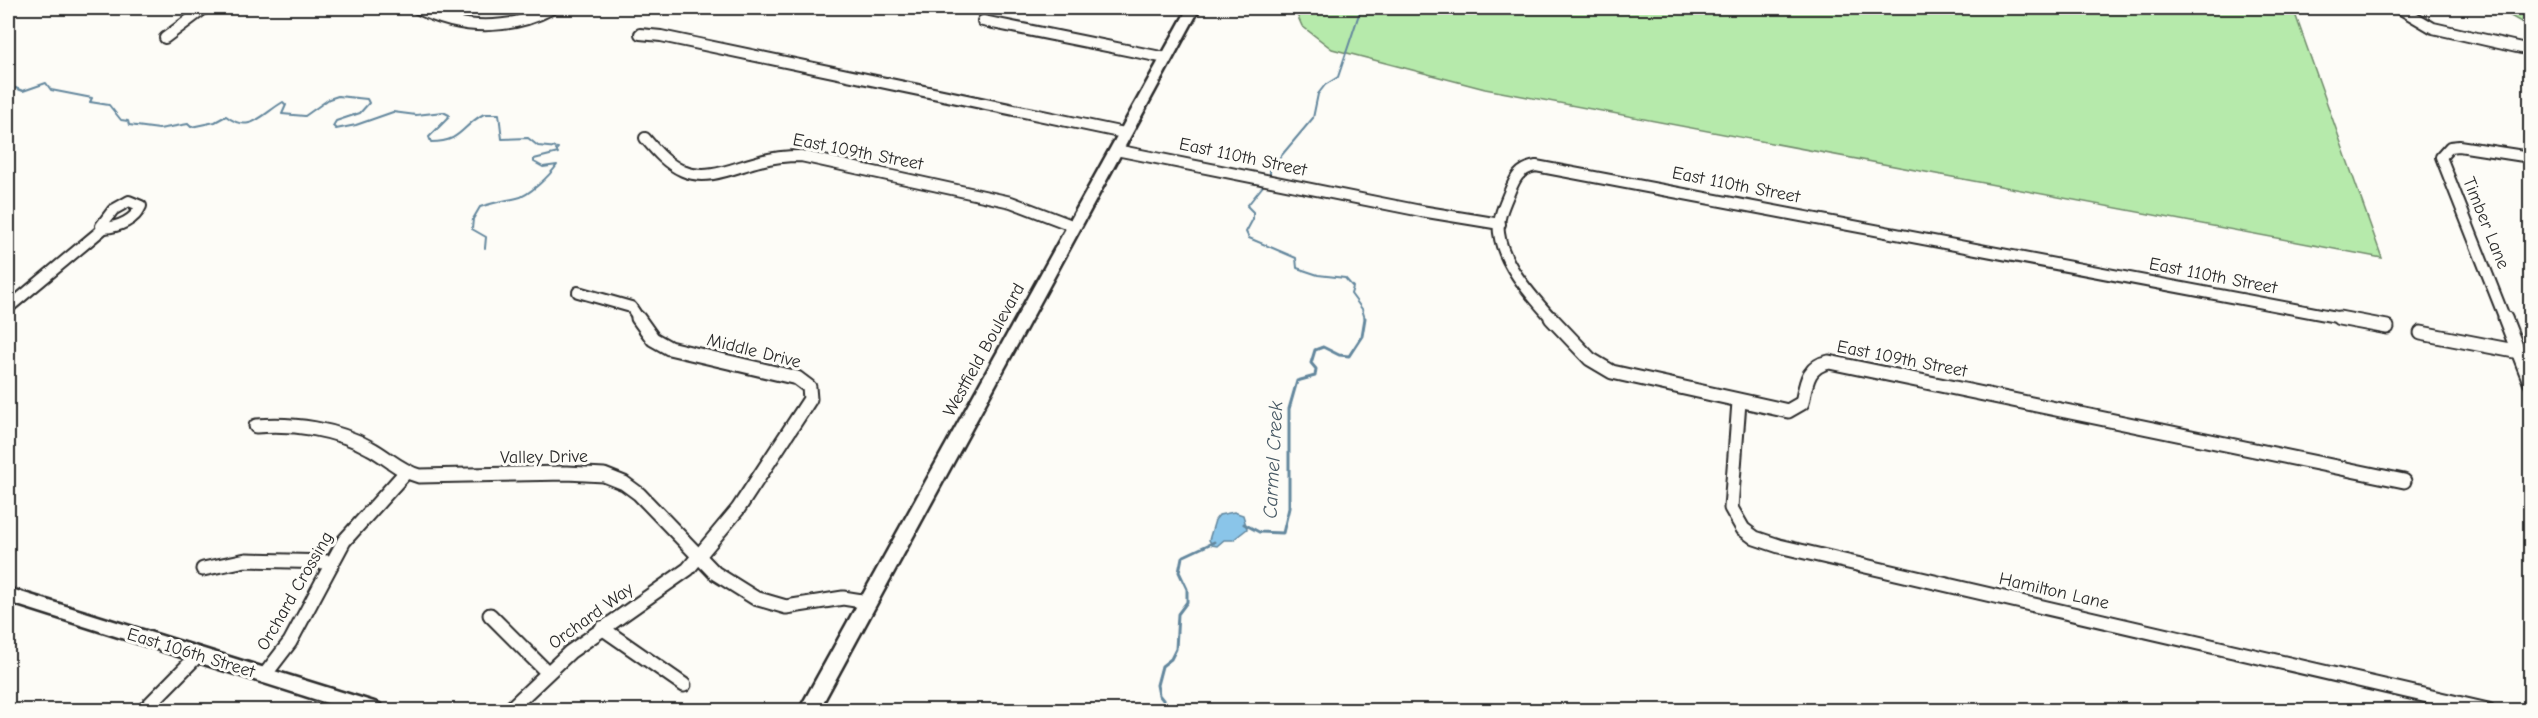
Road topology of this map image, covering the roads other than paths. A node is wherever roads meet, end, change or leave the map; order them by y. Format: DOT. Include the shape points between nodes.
graph roads {
  1 [pos="205,8"];
  2 [pos="417,8"];
  3 [pos="553,8"];
  4 [pos="1194,8"];
  5 [pos="2399,8"];
  6 [pos="983,21"];
  7 [pos="640,34"];
  8 [pos="165,38"];
  9 [pos="2530,50"];
  10 [pos="1166,58"];
  11 [pos="1124,133"];
  12 [pos="645,138"];
  13 [pos="1116,150"];
  14 [pos="2530,157"];
  15 [pos="1500,224"];
  16 [pos="1074,226"];
  17 [pos="104,228"];
  18 [pos="578,292"];
  19 [pos="8,308"];
  20 [pos="2387,327"];
  21 [pos="2421,333"];
  22 [pos="2524,353"];
  23 [pos="2530,382"];
  24 [pos="1739,402"];
  25 [pos="256,426"];
  26 [pos="405,473"];
  27 [pos="2404,481"];
  28 [pos="700,556"];
  29 [pos="331,562"];
  30 [pos="202,569"];
  31 [pos="8,595"];
  32 [pos="868,602"];
  33 [pos="490,615"];
  34 [pos="602,628"];
  35 [pos="198,655"];
  36 [pos="547,672"];
  37 [pos="264,676"];
  38 [pos="684,685"];
  39 [pos="144,711"];
  40 [pos="374,711"];
  41 [pos="509,711"];
  42 [pos="808,711"];
  43 [pos="2488,711"];
  1 -- 8 [label="street"];
  2 -- 3 [label="street" via="430,15 478,25 526,21"];
  4 -- 10 [label="main road, Westfield Boulevard"];
  5 -- 9 [label="street" via="2433,28"];
  6 -- 10 [label="street"];
  7 -- 11 [label="street"];
  10 -- 11 [label="main road, Westfield Boulevard"];
  11 -- 13 [label="main road, Westfield Boulevard"];
  12 -- 16 [label="street, East 109th Street" via="670,163 700,175 721,174 784,155 801,156 1011,202"];
  13 -- 15 [label="street, East 110th Street" via="1421,212"];
  13 -- 16 [label="main road, Westfield Boulevard"];
  14 -- 22 [label="street, Timber Lane" via="2459,146 2450,147 2441,157"];
  15 -- 20 [label="street, East 110th Street" via="1515,176 1531,166 1544,166"];
  15 -- 24 [label="street, East 109th Street" via="1500,242 1515,275 1591,360 1627,377"];
  16 -- 32 [label="main road, Westfield Boulevard"];
  17 -- 19 [label="street"];
  18 -- 28 [label="street, Middle Drive" via="630,307 653,339 669,348 797,378 809,387 810,399 761,477"];
  21 -- 22 [label="street"];
  22 -- 23 [label="street, Timber Lane"];
  24 -- 27 [label="street, East 109th Street" via="1794,410 1802,404 1809,371 1819,363 1829,362"];
  24 -- 43 [label="street, Hamilton Lane" via="1731,508 1743,529 1755,538"];
  25 -- 26 [label="street, Valley Drive" via="285,424 359,442"];
  26 -- 28 [label="street, Valley Drive" via="430,477 604,475 639,494"];
  26 -- 29 [label="street, Orchard Crossing" via="358,522"];
  28 -- 32 [label="street, Valley Drive" via="725,581 775,605 809,605 850,598"];
  28 -- 34 [label="street, Orchard Way" via="688,569"];
  29 -- 30 [label="street" via="246,560"];
  29 -- 37 [label="street, Orchard Crossing" via="290,642"];
  31 -- 35 [label="street, East 106th Street"];
  32 -- 42 [label="main road, Westfield Boulevard"];
  33 -- 36 [label="street"];
  34 -- 36 [label="street, Orchard Way"];
  34 -- 38 [label="street"];
  35 -- 37 [label="street, East 106th Street"];
  35 -- 39 [label="street"];
  36 -- 41 [label="street, Orchard Way"];
  37 -- 40 [label="street, East 106th Street"];
}
